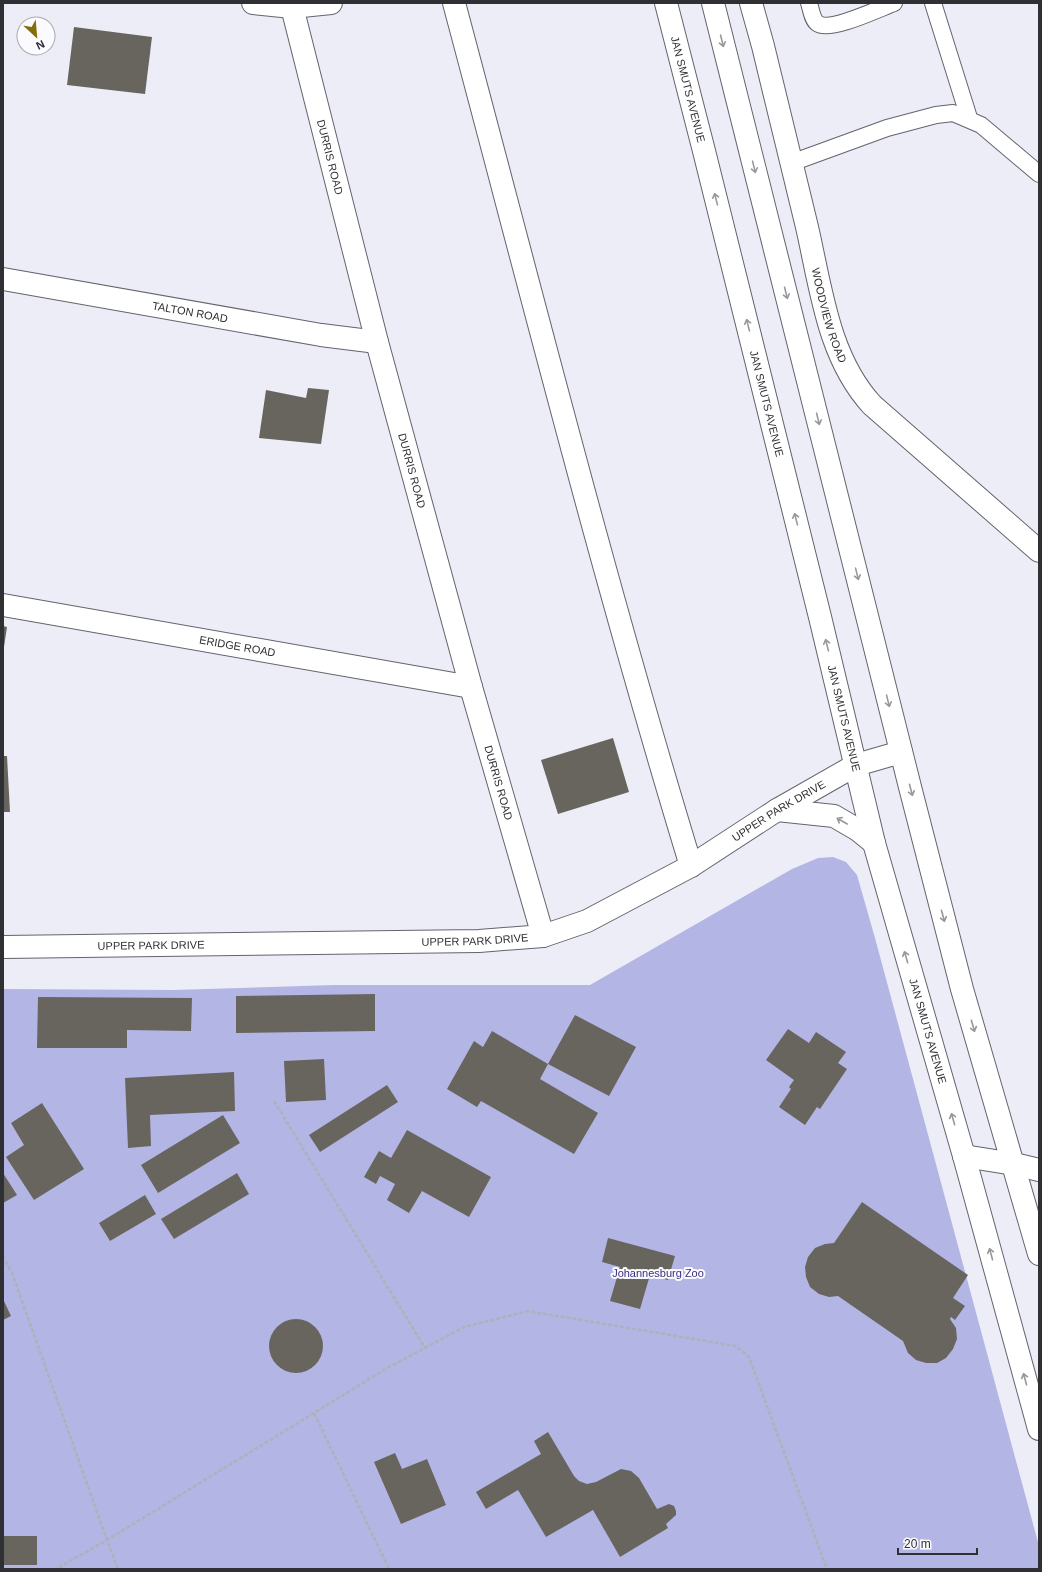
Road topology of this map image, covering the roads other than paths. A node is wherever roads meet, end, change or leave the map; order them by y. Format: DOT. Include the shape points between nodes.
graph roads {
  1 [pos="253,3"];
  2 [pos="331,3"];
  3 [pos="454,3"];
  4 [pos="666,3"];
  5 [pos="713,3"];
  6 [pos="751,3"];
  7 [pos="809,3"];
  8 [pos="894,3"];
  9 [pos="933,3"];
  10 [pos="291,5"];
  11 [pos="969,118"];
  12 [pos="791,163"];
  13 [pos="1039,174"];
  14 [pos="3,279"];
  15 [pos="377,342"];
  16 [pos="1039,551"];
  17 [pos="3,605"];
  18 [pos="471,687"];
  19 [pos="901,752"];
  20 [pos="856,765"];
  21 [pos="777,810"];
  22 [pos="874,843"];
  23 [pos="691,866"];
  24 [pos="543,936"];
  25 [pos="3,947"];
  26 [pos="964,1156"];
  27 [pos="1014,1164"];
  28 [pos="1039,1170"];
  29 [pos="1038,1242"];
  30 [pos="1039,1429"];
  1 -- 10 [label="main road"];
  2 -- 10 [label="main road"];
  3 -- 23 [label="main road" via="581,483"];
  20 -- 4 [label="main road, JAN SMUTS AVENUE, one-way"];
  5 -- 19 [label="main road, one-way"];
  6 -- 12 [label="main road, WOODVIEW ROAD"];
  7 -- 8 [label="lane" via="815,22 828,26"];
  9 -- 11 [label="lane"];
  10 -- 15 [label="main road, DURRIS ROAD"];
  11 -- 12 [label="lane" via="953,113 911,121"];
  11 -- 13 [label="lane" via="981,125"];
  12 -- 16 [label="main road, WOODVIEW ROAD" via="827,316 848,372 861,393"];
  14 -- 15 [label="main road, TALTON ROAD" via="321,335"];
  15 -- 18 [label="main road, DURRIS ROAD"];
  17 -- 18 [label="main road, ERIDGE ROAD"];
  18 -- 24 [label="main road, DURRIS ROAD"];
  19 -- 20 [label="main road, UPPER PARK DRIVE"];
  19 -- 27 [label="main road, one-way" via="962,989"];
  20 -- 21 [label="main road, UPPER PARK DRIVE"];
  20 -- 22 [label="main road, JAN SMUTS AVENUE"];
  22 -- 21 [label="main road, one-way" via="834,816"];
  21 -- 23 [label="main road, UPPER PARK DRIVE"];
  26 -- 22 [label="main road, JAN SMUTS AVENUE, one-way"];
  23 -- 24 [label="main road, UPPER PARK DRIVE" via="587,921"];
  24 -- 25 [label="main road, UPPER PARK DRIVE" via="479,940"];
  26 -- 27 [label="main road"];
  30 -- 26 [label="main road, JAN SMUTS AVENUE, one-way"];
  27 -- 28 [label="main road"];
  27 -- 29 [label="main road"];
}
